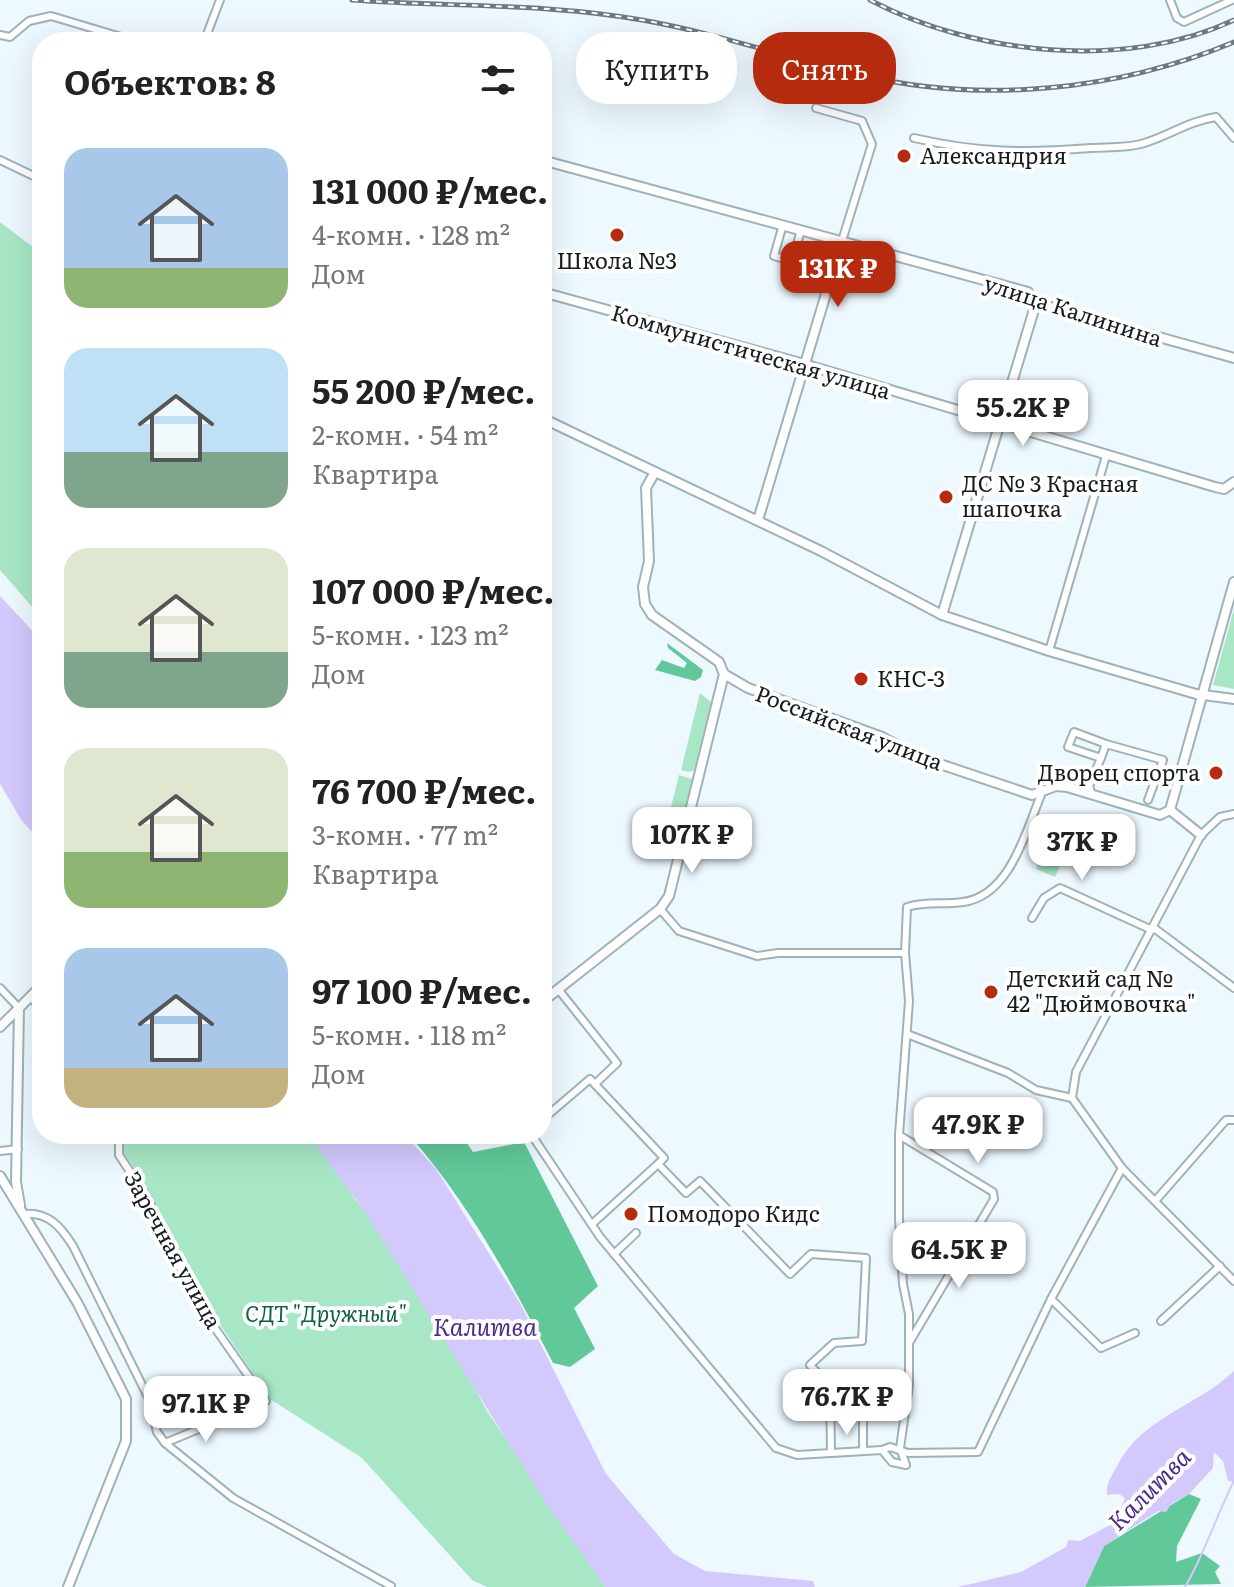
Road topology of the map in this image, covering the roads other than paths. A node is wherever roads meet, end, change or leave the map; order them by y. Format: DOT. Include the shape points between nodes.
graph roads {
  1 [pos="220,0"];
  2 [pos="1170,0"];
  3 [pos="1232,0"];
  4 [pos="105,32"];
  5 [pos="208,32"];
  6 [pos="0,35"];
  7 [pos="816,108"];
  8 [pos="914,138"];
  9 [pos="1234,138"];
  10 [pos="0,160"];
  11 [pos="552,163"];
  12 [pos="32,175"];
  13 [pos="782,228"];
  14 [pos="800,233"];
  15 [pos="841,244"];
  16 [pos="793,261"];
  17 [pos="833,273"];
  18 [pos="552,295"];
  19 [pos="1036,303"];
  20 [pos="1234,358"];
  21 [pos="803,365"];
  22 [pos="552,423"];
  23 [pos="999,424"];
  24 [pos="1106,456"];
  25 [pos="655,472"];
  26 [pos="1234,482"];
  27 [pos="758,520"];
  28 [pos="1234,582"];
  29 [pos="942,615"];
  30 [pos="1049,651"];
  31 [pos="724,674"];
  32 [pos="1203,695"];
  33 [pos="1234,699"];
  34 [pos="1106,744"];
  35 [pos="1101,758"];
  36 [pos="1091,792"];
  37 [pos="1041,795"];
  38 [pos="1148,800"];
  39 [pos="1170,810"];
  40 [pos="1234,814"];
  41 [pos="1201,835"];
  42 [pos="660,909"];
  43 [pos="1032,918"];
  44 [pos="1153,929"];
  45 [pos="905,953"];
  46 [pos="0,988"];
  47 [pos="1234,988"];
  48 [pos="558,989"];
  49 [pos="552,994"];
  50 [pos="30,996"];
  51 [pos="32,998"];
  52 [pos="19,1008"];
  53 [pos="1,1026"];
  54 [pos="17,1029"];
  55 [pos="907,1034"];
  56 [pos="595,1084"];
  57 [pos="1072,1098"];
  58 [pos="552,1111"];
  59 [pos="1234,1120"];
  60 [pos="899,1135"];
  61 [pos="119,1144"];
  62 [pos="538,1144"];
  63 [pos="18,1149"];
  64 [pos="0,1151"];
  65 [pos="661,1161"];
  66 [pos="1122,1168"];
  67 [pos="0,1176"];
  68 [pos="1156,1200"];
  69 [pos="23,1214"];
  70 [pos="592,1224"];
  71 [pos="636,1233"];
  72 [pos="614,1254"];
  73 [pos="1220,1266"];
  74 [pos="1234,1281"];
  75 [pos="1051,1299"];
  76 [pos="1161,1321"];
  77 [pos="1135,1333"];
  78 [pos="909,1343"];
  79 [pos="863,1385"];
  80 [pos="909,1385"];
  81 [pos="830,1386"];
  82 [pos="165,1443"];
  83 [pos="900,1448"];
  84 [pos="882,1450"];
  85 [pos="863,1451"];
  86 [pos="831,1452"];
  87 [pos="391,1586"];
  88 [pos="68,1587"];
  1 -- 5 [label="street"];
  2 -- 3 [label="street" via="1184,22"];
  4 -- 6 [label="street" via="51,16 29,21 10,37"];
  7 -- 15 [label="street" via="862,121 872,144"];
  8 -- 9 [label="street" via="1011,154 1085,149 1139,145 1197,119 1216,117"];
  10 -- 12 [label="street"];
  11 -- 13 [label="street, улица Калинина"];
  13 -- 14 [label="street, улица Калинина"];
  13 -- 16 [label="street" via="774,256"];
  14 -- 15 [label="street, улица Калинина"];
  14 -- 16 [label="street"];
  15 -- 17 [label="street"];
  15 -- 19 [label="street, улица Калинина" via="1028,292"];
  16 -- 17 [label="street"];
  17 -- 21 [label="street"];
  18 -- 21 [label="street, Коммунистическая улица"];
  19 -- 20 [label="street, улица Калинина"];
  19 -- 23 [label="street"];
  21 -- 23 [label="street, Коммунистическая улица"];
  21 -- 27 [label="street"];
  22 -- 25 [label="street"];
  23 -- 24 [label="street, Коммунистическая улица"];
  23 -- 29 [label="street"];
  24 -- 26 [label="street, Коммунистическая улица" via="1224,489"];
  24 -- 30 [label="street"];
  25 -- 27 [label="street"];
  25 -- 31 [label="street, Российская улица" via="646,488 650,541 645,604 660,621 719,662"];
  27 -- 29 [label="street"];
  28 -- 32 [label="street"];
  29 -- 30 [label="street"];
  30 -- 32 [label="street"];
  31 -- 37 [label="street, Российская улица" via="919,757"];
  31 -- 42 [label="street" via="669,896"];
  32 -- 33 [label="street"];
  32 -- 39 [label="street"];
  34 -- 35 [label="street"];
  34 -- 35 [label="street" via="1074,732 1068,747"];
  34 -- 38 [label="street" via="1163,760"];
  35 -- 36 [label="street"];
  36 -- 37 [label="street, Российская улица" via="1056,786"];
  36 -- 39 [label="street, Российская улица" via="1160,815"];
  37 -- 45 [label="street" via="1016,854 1001,879 980,898 907,907"];
  39 -- 41 [label="street"];
  40 -- 41 [label="street" via="1220,817"];
  41 -- 44 [label="street"];
  42 -- 45 [label="street" via="679,931 757,956"];
  42 -- 48 [label="street"];
  43 -- 44 [label="street" via="1044,898 1060,888"];
  44 -- 47 [label="street"];
  44 -- 57 [label="street" via="1076,1072"];
  45 -- 55 [label="street"];
  46 -- 52 [label="street"];
  48 -- 49 [label="street"];
  48 -- 56 [label="street" via="617,1063"];
  50 -- 51 [label="street"];
  50 -- 52 [label="street"];
  52 -- 53 [label="street"];
  52 -- 54 [label="street"];
  53 -- 54 [label="street"];
  54 -- 63 [label="street"];
  55 -- 57 [label="street" via="1008,1073 1036,1090"];
  55 -- 60 [label="street"];
  56 -- 58 [label="street" via="590,1079"];
  56 -- 65 [label="street"];
  57 -- 66 [label="street"];
  59 -- 68 [label="street" via="1226,1120"];
  60 -- 78 [label="street"];
  60 -- 78 [label="street" via="993,1192 994,1199"];
  61 -- 82 [label="street, Заречная улица" via="119,1155 148,1199 194,1298 266,1401"];
  62 -- 70 [label="street"];
  63 -- 64 [label="street"];
  63 -- 69 [label="street" via="16,1182"];
  65 -- 70 [label="street"];
  65 -- 81 [label="street" via="686,1193 700,1181 790,1274 811,1254 866,1258 862,1341 834,1343 810,1365"];
  66 -- 68 [label="street"];
  66 -- 75 [label="street"];
  67 -- 69 [label="street"];
  68 -- 73 [label="street"];
  69 -- 82 [label="street" via="41,1215 59,1225 73,1246 149,1399"];
  69 -- 88 [label="street" via="110,1362 127,1408 126,1441"];
  70 -- 72 [label="street"];
  71 -- 72 [label="street"];
  72 -- 86 [label="street" via="776,1448 797,1455"];
  73 -- 74 [label="street"];
  73 -- 76 [label="street"];
  75 -- 77 [label="street" via="1101,1348"];
  75 -- 83 [label="street" via="978,1452 908,1453"];
  78 -- 80 [label="street"];
  79 -- 80 [label="street"];
  79 -- 81 [label="street"];
  79 -- 85 [label="street"];
  80 -- 83 [label="street"];
  81 -- 86 [label="street"];
  82 -- 87 [label="street" via="233,1498"];
  83 -- 84 [label="street"];
  83 -- 84 [label="street" via="906,1465 892,1462"];
  84 -- 85 [label="street"];
  85 -- 86 [label="street"];
}
